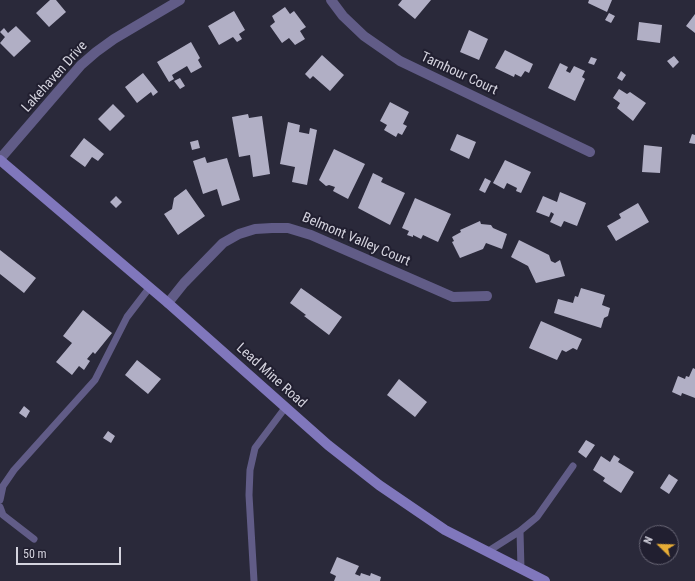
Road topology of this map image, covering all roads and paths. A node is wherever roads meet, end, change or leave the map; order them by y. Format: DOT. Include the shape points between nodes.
graph roads {
  1 [pos="180,0"];
  2 [pos="331,0"];
  3 [pos="590,152"];
  4 [pos="0,159"];
  5 [pos="150,286"];
  6 [pos="487,296"];
  7 [pos="168,303"];
  8 [pos="285,408"];
  9 [pos="573,466"];
  10 [pos="0,500"];
  11 [pos="0,507"];
  12 [pos="520,531"];
  13 [pos="34,539"];
  14 [pos="487,552"];
  15 [pos="521,569"];
  16 [pos="254,581"];
  17 [pos="545,581"];
  1 -- 4 [label="street, Lakehaven Drive" via="96,52"];
  2 -- 3 [label="street, Tarnhour Court" via="364,36 400,61"];
  4 -- 5 [label="main road, Lead Mine Road"];
  5 -- 7 [label="main road, Lead Mine Road"];
  5 -- 10 [label="lane" via="127,317 95,380 14,470 3,486"];
  6 -- 7 [label="street, Belmont Valley Court" via="453,296 311,235 288,228 272,228 255,229 223,243"];
  7 -- 8 [label="main road, Lead Mine Road"];
  8 -- 14 [label="main road, Lead Mine Road" via="379,486 445,530"];
  8 -- 16 [label="lane" via="255,448 250,470"];
  9 -- 12 [label="lane" via="537,517"];
  11 -- 13 [label="lane" via="3,515"];
  12 -- 14 [label="lane"];
  12 -- 15 [label="lane"];
  14 -- 15 [label="main road, Lead Mine Road"];
  15 -- 17 [label="main road, Lead Mine Road"];
}
